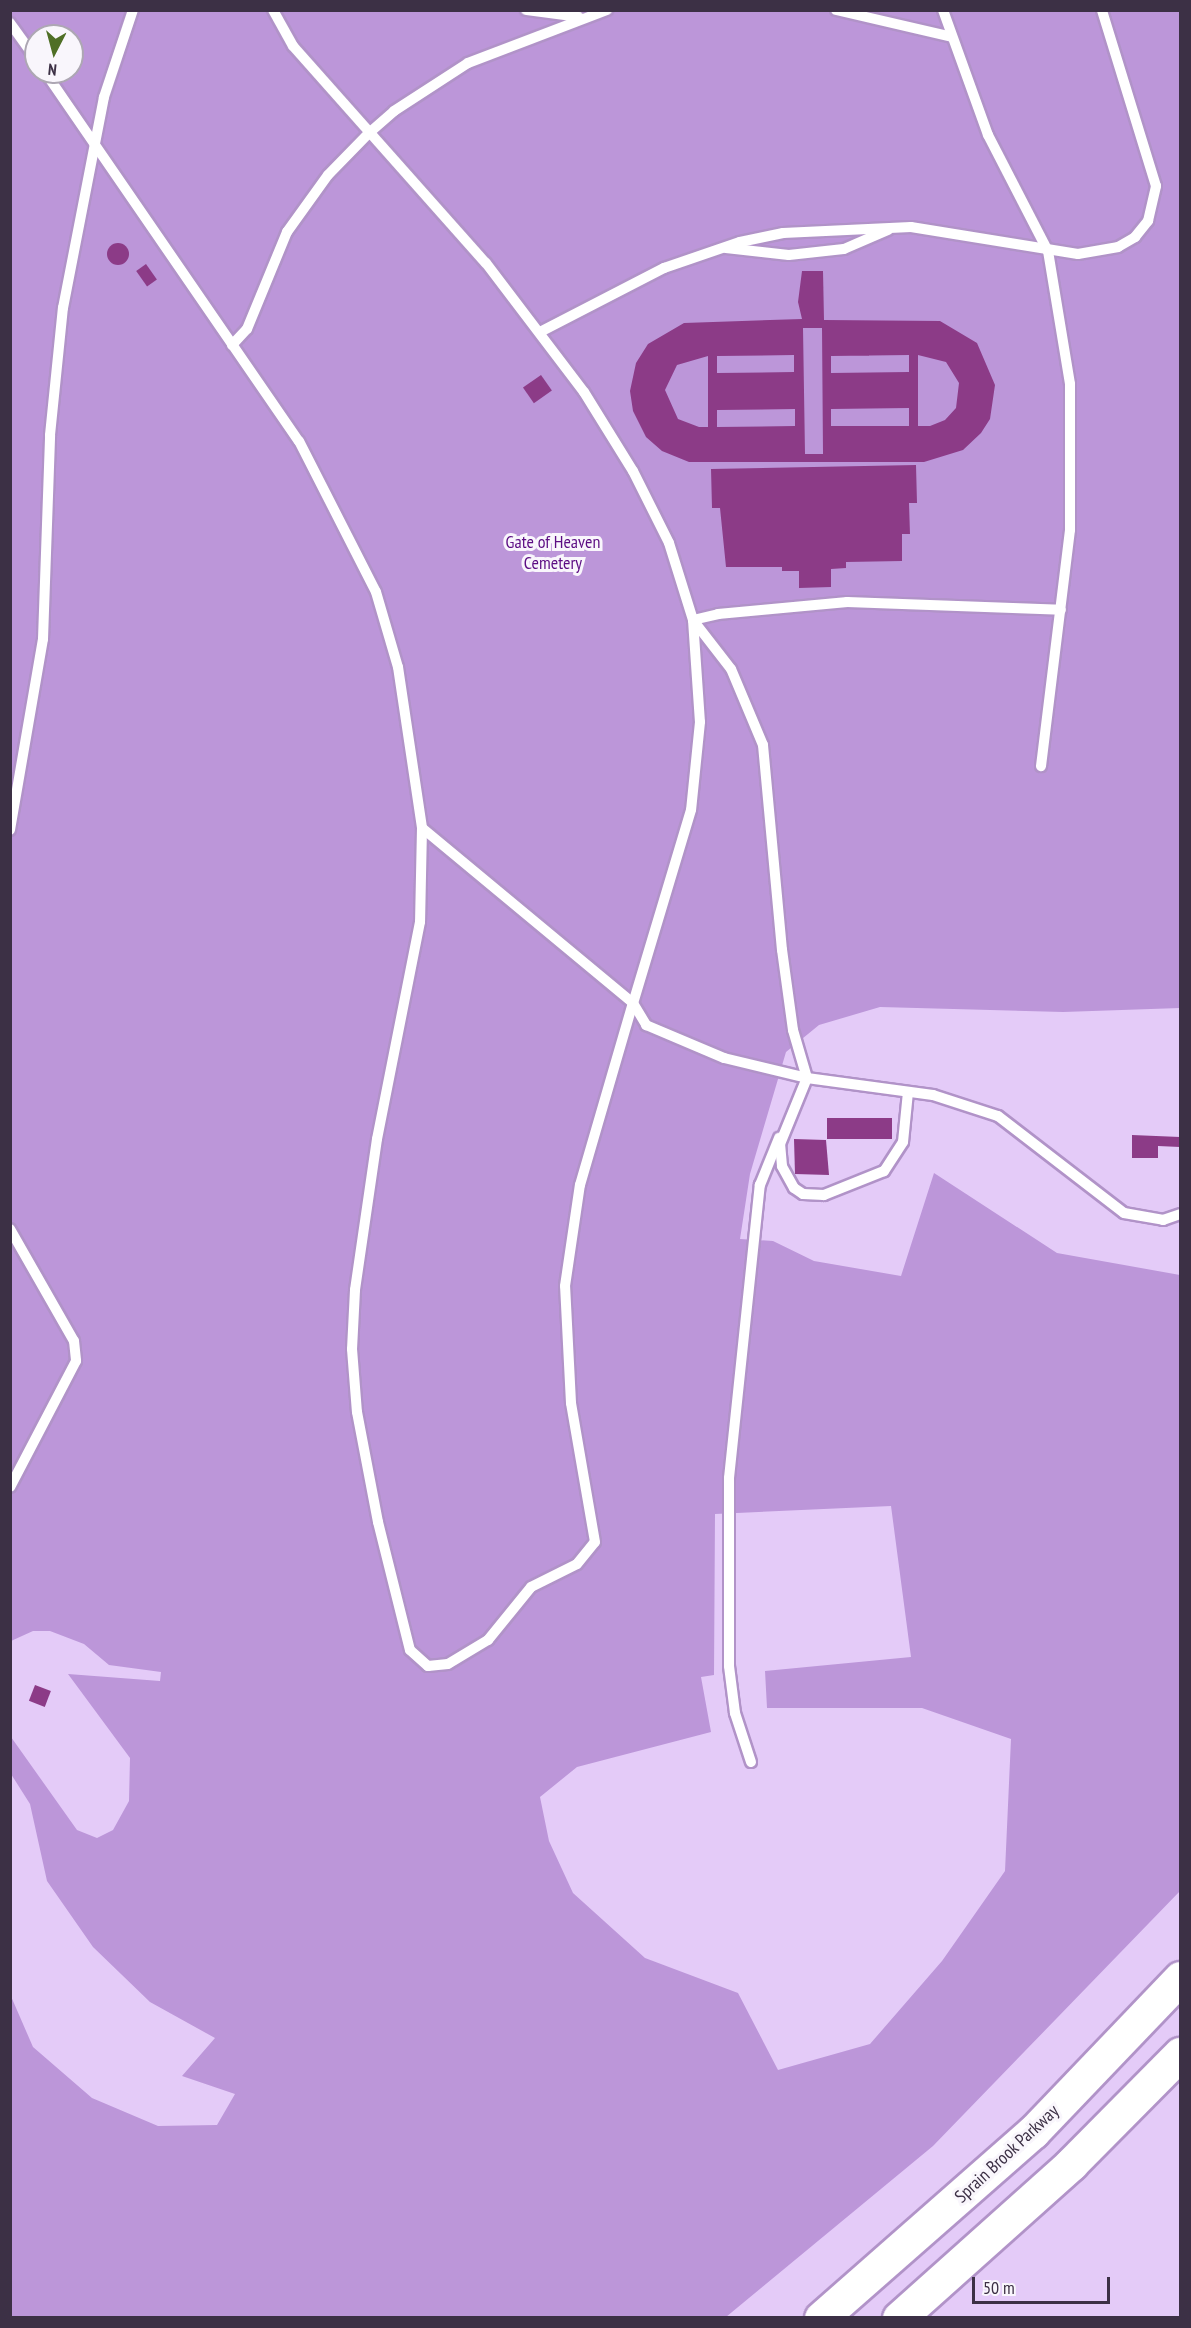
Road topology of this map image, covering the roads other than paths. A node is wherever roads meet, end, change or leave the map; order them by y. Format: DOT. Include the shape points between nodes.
graph roads {
  1 [pos="133,10"];
  2 [pos="273,10"];
  3 [pos="526,10"];
  4 [pos="607,10"];
  5 [pos="836,10"];
  6 [pos="943,10"];
  7 [pos="1102,10"];
  8 [pos="587,17"];
  9 [pos="10,23"];
  10 [pos="952,37"];
  11 [pos="24,42"];
  12 [pos="53,84"];
  13 [pos="369,133"];
  14 [pos="94,145"];
  15 [pos="893,228"];
  16 [pos="722,247"];
  17 [pos="1048,251"];
  18 [pos="540,332"];
  19 [pos="232,345"];
  20 [pos="1061,610"];
  21 [pos="693,620"];
  22 [pos="1041,766"];
  23 [pos="422,828"];
  24 [pos="10,830"];
  25 [pos="633,1003"];
  26 [pos="807,1078"];
  27 [pos="908,1092"];
  28 [pos="783,1127"];
  29 [pos="1180,1214"];
  30 [pos="10,1229"];
  31 [pos="10,1487"];
  32 [pos="751,1762"];
  33 [pos="1180,1978"];
  34 [pos="1180,2054"];
  35 [pos="821,2318"];
  36 [pos="899,2318"];
  1 -- 14 [label="lane"];
  2 -- 13 [label="lane" via="293,46"];
  3 -- 8 [label="lane"];
  4 -- 8 [label="lane"];
  5 -- 10 [label="lane"];
  6 -- 10 [label="lane"];
  7 -- 17 [label="lane" via="1153,164 1155,201 1135,237 1118,247 1099,254"];
  8 -- 13 [label="lane" via="468,63 394,111"];
  9 -- 11 [label="lane"];
  10 -- 17 [label="lane" via="988,135"];
  12 -- 14 [label="lane"];
  13 -- 18 [label="lane" via="471,245"];
  13 -- 19 [label="lane" via="328,175 287,232 247,329"];
  14 -- 19 [label="lane"];
  14 -- 24 [label="lane" via="63,308 50,435 43,639 36,698"];
  15 -- 16 [label="lane" via="783,233"];
  15 -- 16 [label="lane" via="844,249 789,255"];
  15 -- 17 [label="lane" via="981,236"];
  16 -- 18 [label="lane" via="629,284"];
  17 -- 20 [label="lane" via="1070,384 1072,425 1070,530"];
  18 -- 21 [label="lane" via="633,471 669,543"];
  19 -- 23 [label="lane" via="299,441 376,592 411,730"];
  20 -- 21 [label="lane" via="847,602 738,611"];
  20 -- 22 [label="lane"];
  21 -- 25 [label="lane" via="700,722 691,810"];
  21 -- 26 [label="lane" via="731,669 763,745 782,950 793,1030"];
  23 -- 25 [label="lane"];
  23 -- 25 [label="lane" via="420,922 376,1149 355,1290 352,1349 357,1412 382,1541 410,1650 428,1666 438,1668 481,1645 506,1622 531,1587 577,1564 595,1542 571,1403 565,1286 580,1185"];
  25 -- 26 [label="lane" via="646,1025 724,1058"];
  26 -- 27 [label="lane"];
  26 -- 28 [label="lane"];
  27 -- 28 [label="lane" via="903,1142 884,1171 824,1195 794,1188 782,1166"];
  27 -- 29 [label="lane" via="998,1116 1124,1213 1162,1220"];
  28 -- 32 [label="lane" via="760,1185 729,1478 731,1693"];
  30 -- 31 [label="lane" via="74,1341 76,1361"];
  33 -- 35 [label="highway, Sprain Brook Parkway" via="1033,2132"];
  34 -- 36 [label="highway" via="1071,2164"];
}
